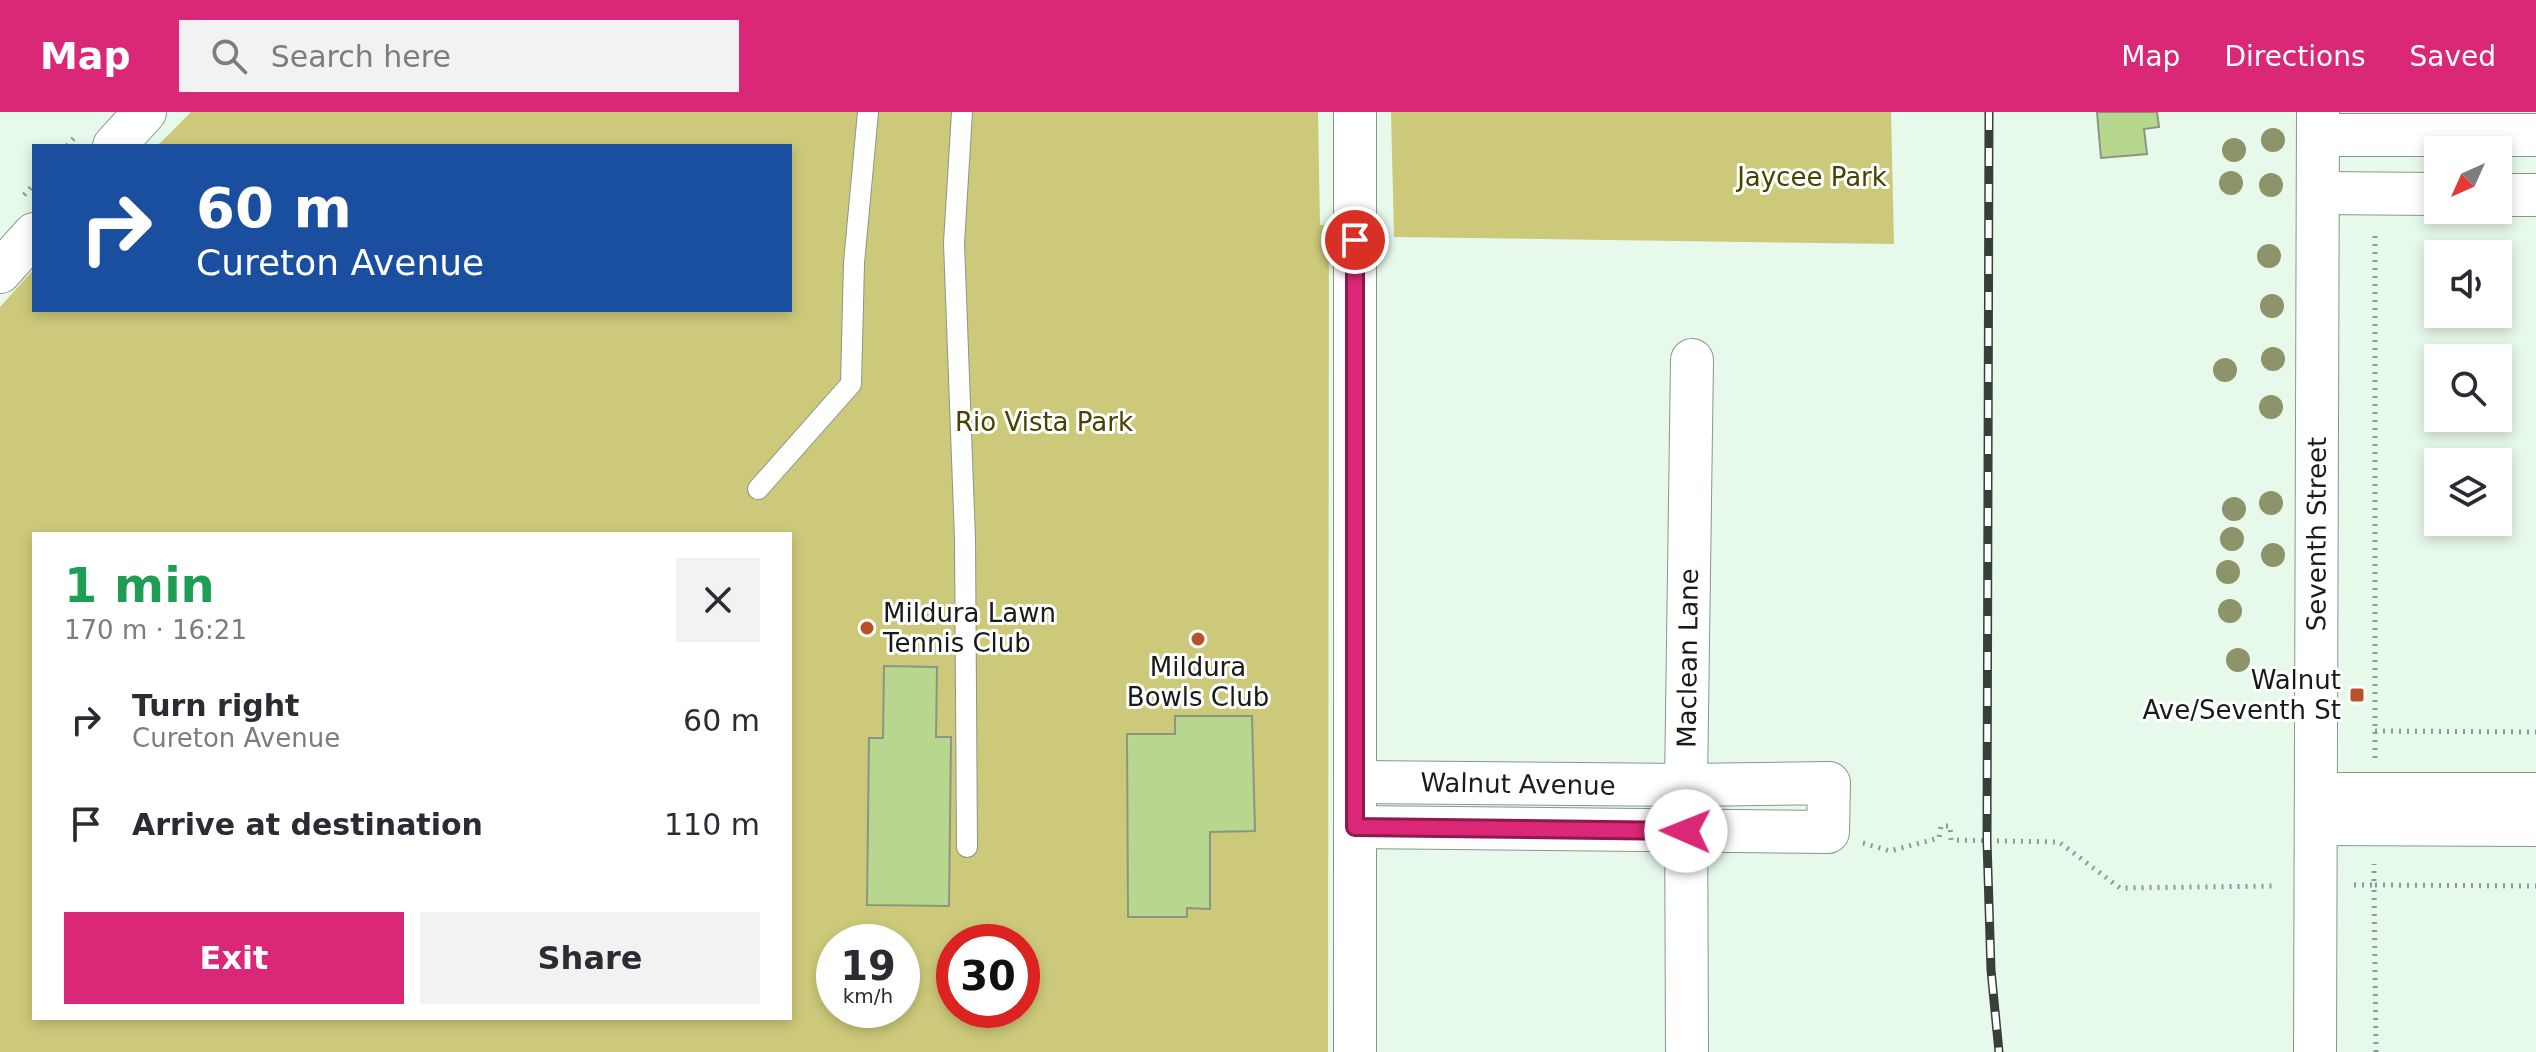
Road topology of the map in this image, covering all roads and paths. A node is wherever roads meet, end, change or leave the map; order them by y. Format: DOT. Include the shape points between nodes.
graph roads {
  1 [pos="145,112"];
  2 [pos="868,112"];
  3 [pos="962,112"];
  4 [pos="1355,112"];
  5 [pos="2318,123"];
  6 [pos="2536,135"];
  7 [pos="116,144"];
  8 [pos="2318,193"];
  9 [pos="2374,194"];
  10 [pos="2424,194"];
  11 [pos="2512,195"];
  12 [pos="2536,195"];
  13 [pos="32,236"];
  14 [pos="0,272"];
  15 [pos="1692,360"];
  16 [pos="758,489"];
  17 [pos="2375,731"];
  18 [pos="2536,732"];
  19 [pos="1356,782"];
  20 [pos="1686,785"];
  21 [pos="2536,794"];
  22 [pos="1465,806"];
  23 [pos="1750,808"];
  24 [pos="2316,809"];
  25 [pos="2374,810"];
  26 [pos="2536,825"];
  27 [pos="1355,827"];
  28 [pos="1686,831"];
  29 [pos="1828,832"];
  30 [pos="967,847"];
  31 [pos="2316,885"];
  32 [pos="2374,885"];
  33 [pos="2536,886"];
  34 [pos="1355,1052"];
  35 [pos="1687,1052"];
  36 [pos="2315,1052"];
  37 [pos="2376,1052"];
  1 -- 7 [label="street"];
  2 -- 16 [label="lane" via="854,263 851,384"];
  3 -- 30 [label="lane" via="954,243 965,539"];
  4 -- 19 [label="street"];
  5 -- 6 [label="street"];
  5 -- 8 [label="street, Seventh Street"];
  8 -- 9 [label="street"];
  8 -- 24 [label="street, Seventh Street"];
  9 -- 10 [label="street"];
  9 -- 17 [label="path"];
  11 -- 12 [label="street"];
  13 -- 14 [label="street"];
  15 -- 20 [label="street, Maclean Lane"];
  17 -- 18 [label="path"];
  17 -- 25 [label="path"];
  19 -- 22 [label="street, Walnut Avenue"];
  19 -- 27 [label="street"];
  20 -- 22 [label="street, Walnut Avenue"];
  20 -- 23 [label="street, Walnut Avenue"];
  20 -- 28 [label="street, Maclean Lane"];
  21 -- 25 [label="street"];
  22 -- 27 [label="street, Walnut Avenue"];
  22 -- 28 [label="street, Walnut Avenue"];
  23 -- 28 [label="street, Walnut Avenue"];
  23 -- 29 [label="street, Walnut Avenue" via="1829,783"];
  24 -- 25 [label="street"];
  24 -- 31 [label="street, Seventh Street"];
  25 -- 26 [label="street"];
  25 -- 32 [label="path"];
  27 -- 34 [label="street"];
  28 -- 35 [label="street, Maclean Lane"];
  29 -- 31 [label="path" via="1890,851 1939,838 1941,826 1950,826 1951,840 2059,842 2120,888"];
  31 -- 32 [label="path"];
  31 -- 36 [label="street, Seventh Street"];
  32 -- 33 [label="path"];
  32 -- 37 [label="path"];
}
